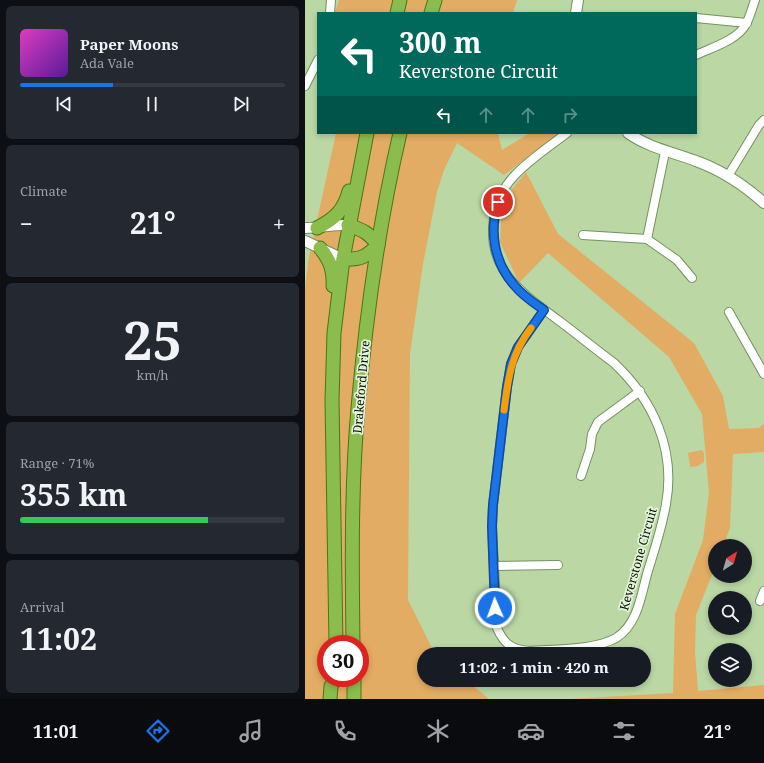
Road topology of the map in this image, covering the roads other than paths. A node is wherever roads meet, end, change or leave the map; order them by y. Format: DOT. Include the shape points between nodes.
graph roads {
  1 [pos="331,0"];
  2 [pos="401,0"];
  3 [pos="435,0"];
  4 [pos="578,0"];
  5 [pos="755,0"];
  6 [pos="330,12"];
  7 [pos="397,12"];
  8 [pos="431,12"];
  9 [pos="576,12"];
  10 [pos="697,18"];
  11 [pos="747,23"];
  12 [pos="697,55"];
  13 [pos="317,62"];
  14 [pos="305,86"];
  15 [pos="764,120"];
  16 [pos="367,134"];
  17 [pos="400,134"];
  18 [pos="566,134"];
  19 [pos="630,134"];
  20 [pos="363,150"];
  21 [pos="665,152"];
  22 [pos="728,176"];
  23 [pos="764,202"];
  24 [pos="348,226"];
  25 [pos="311,228"];
  26 [pos="583,235"];
  27 [pos="647,239"];
  28 [pos="305,241"];
  29 [pos="378,245"];
  30 [pos="320,248"];
  31 [pos="343,258"];
  32 [pos="692,278"];
  33 [pos="544,310"];
  34 [pos="729,312"];
  35 [pos="334,333"];
  36 [pos="763,369"];
  37 [pos="640,391"];
  38 [pos="581,476"];
  39 [pos="558,565"];
  40 [pos="493,566"];
  41 [pos="764,591"];
  42 [pos="759,601"];
  43 [pos="336,635"];
  44 [pos="353,635"];
  45 [pos="331,687"];
  46 [pos="336,687"];
  47 [pos="354,687"];
  48 [pos="330,699"];
  49 [pos="336,699"];
  50 [pos="354,699"];
  1 -- 6 [label="street"];
  2 -- 7 [label="highway"];
  3 -- 8 [label="highway"];
  4 -- 9 [label="street"];
  5 -- 11 [label="street"];
  10 -- 11 [label="street"];
  11 -- 12 [label="street" via="736,36"];
  13 -- 14 [label="street"];
  15 -- 22 [label="street"];
  16 -- 20 [label="highway, Drakeford Drive"];
  17 -- 29 [label="highway, Drakeford Drive"];
  18 -- 33 [label="street, Keverstone Circuit" via="514,175 498,202 493,225 495,249 504,271 516,287"];
  19 -- 21 [label="street"];
  20 -- 24 [label="highway, Drakeford Drive"];
  20 -- 25 [label="highway" via="355,162 346,202 328,222"];
  21 -- 22 [label="street" via="696,161"];
  21 -- 27 [label="street"];
  22 -- 23 [label="street"];
  24 -- 25 [label="street" via="339,224"];
  24 -- 29 [label="highway" via="370,235"];
  24 -- 31 [label="highway, Drakeford Drive"];
  26 -- 27 [label="street"];
  27 -- 32 [label="street" via="677,260"];
  28 -- 30 [label="street"];
  29 -- 31 [label="highway" via="361,258"];
  29 -- 44 [label="highway, Drakeford Drive" via="358,409 353,516"];
  30 -- 31 [label="street"];
  30 -- 35 [label="highway" via="334,274 331,313"];
  31 -- 35 [label="highway, Drakeford Drive"];
  33 -- 37 [label="street, Keverstone Circuit" via="614,363"];
  33 -- 40 [label="street, Keverstone Circuit" via="518,347 509,373 493,505"];
  34 -- 36 [label="street"];
  35 -- 43 [label="highway, Drakeford Drive" via="332,400"];
  37 -- 38 [label="street" via="598,422 593,430"];
  37 -- 40 [label="street, Keverstone Circuit" via="659,429 665,450 668,482 662,524 637,609 629,626 604,644 530,651 511,647 497,628"];
  39 -- 40 [label="street"];
  41 -- 42 [label="street"];
  45 -- 48 [label="highway"];
  46 -- 49 [label="highway"];
  47 -- 50 [label="highway"];
}
